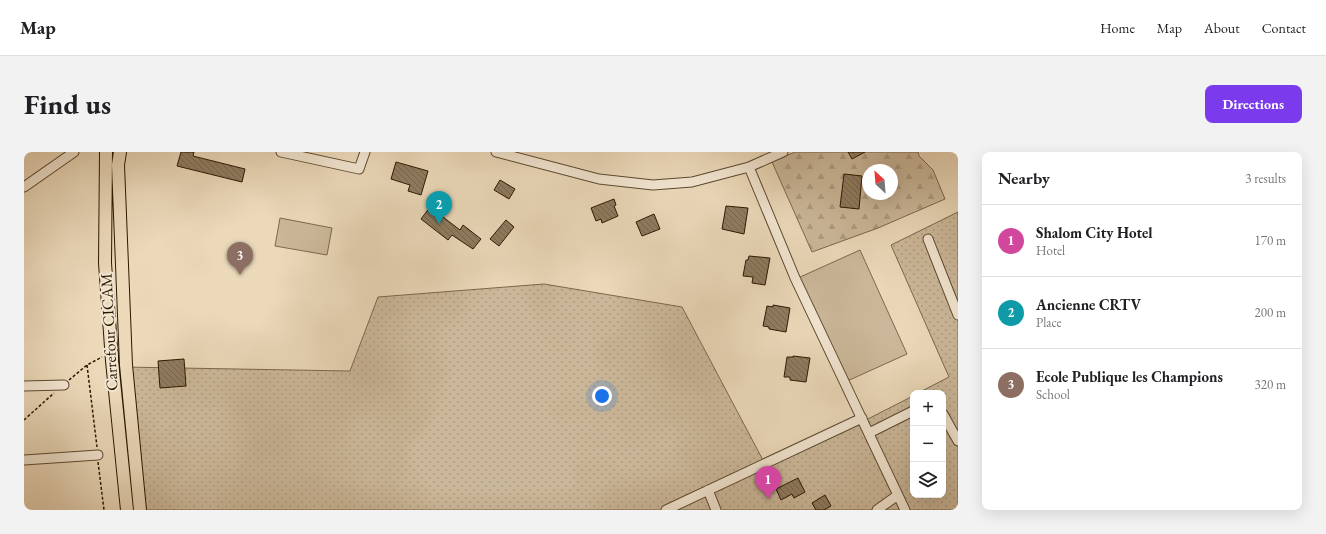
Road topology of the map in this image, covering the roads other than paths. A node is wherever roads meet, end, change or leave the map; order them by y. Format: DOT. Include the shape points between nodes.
graph roads {
  1 [pos="74,152"];
  2 [pos="106,152"];
  3 [pos="120,152"];
  4 [pos="281,152"];
  5 [pos="365,152"];
  6 [pos="496,152"];
  7 [pos="783,152"];
  8 [pos="767,155"];
  9 [pos="749,166"];
  10 [pos="24,187"];
  11 [pos="928,238"];
  12 [pos="958,315"];
  13 [pos="64,385"];
  14 [pos="24,386"];
  15 [pos="910,412"];
  16 [pos="862,418"];
  17 [pos="946,419"];
  18 [pos="869,433"];
  19 [pos="958,441"];
  20 [pos="98,455"];
  21 [pos="24,460"];
  22 [pos="708,490"];
  23 [pos="898,495"];
  24 [pos="127,510"];
  25 [pos="140,510"];
  26 [pos="666,510"];
  27 [pos="716,510"];
  28 [pos="877,510"];
  29 [pos="905,510"];
  1 -- 10 [label="street"];
  2 -- 24 [label="main road" via="105,263"];
  3 -- 25 [label="main road, Carrefour CICAM" via="118,165 126,364"];
  4 -- 5 [label="street" via="359,169"];
  6 -- 9 [label="street" via="599,179 653,185 692,182"];
  7 -- 8 [label="street"];
  8 -- 9 [label="street"];
  9 -- 16 [label="street" via="795,278"];
  11 -- 12 [label="street"];
  13 -- 14 [label="street"];
  15 -- 18 [label="street"];
  16 -- 18 [label="street"];
  16 -- 22 [label="street"];
  17 -- 19 [label="street"];
  18 -- 23 [label="street"];
  20 -- 21 [label="street"];
  22 -- 26 [label="street"];
  22 -- 27 [label="street"];
  23 -- 28 [label="street"];
  23 -- 29 [label="street"];
}
